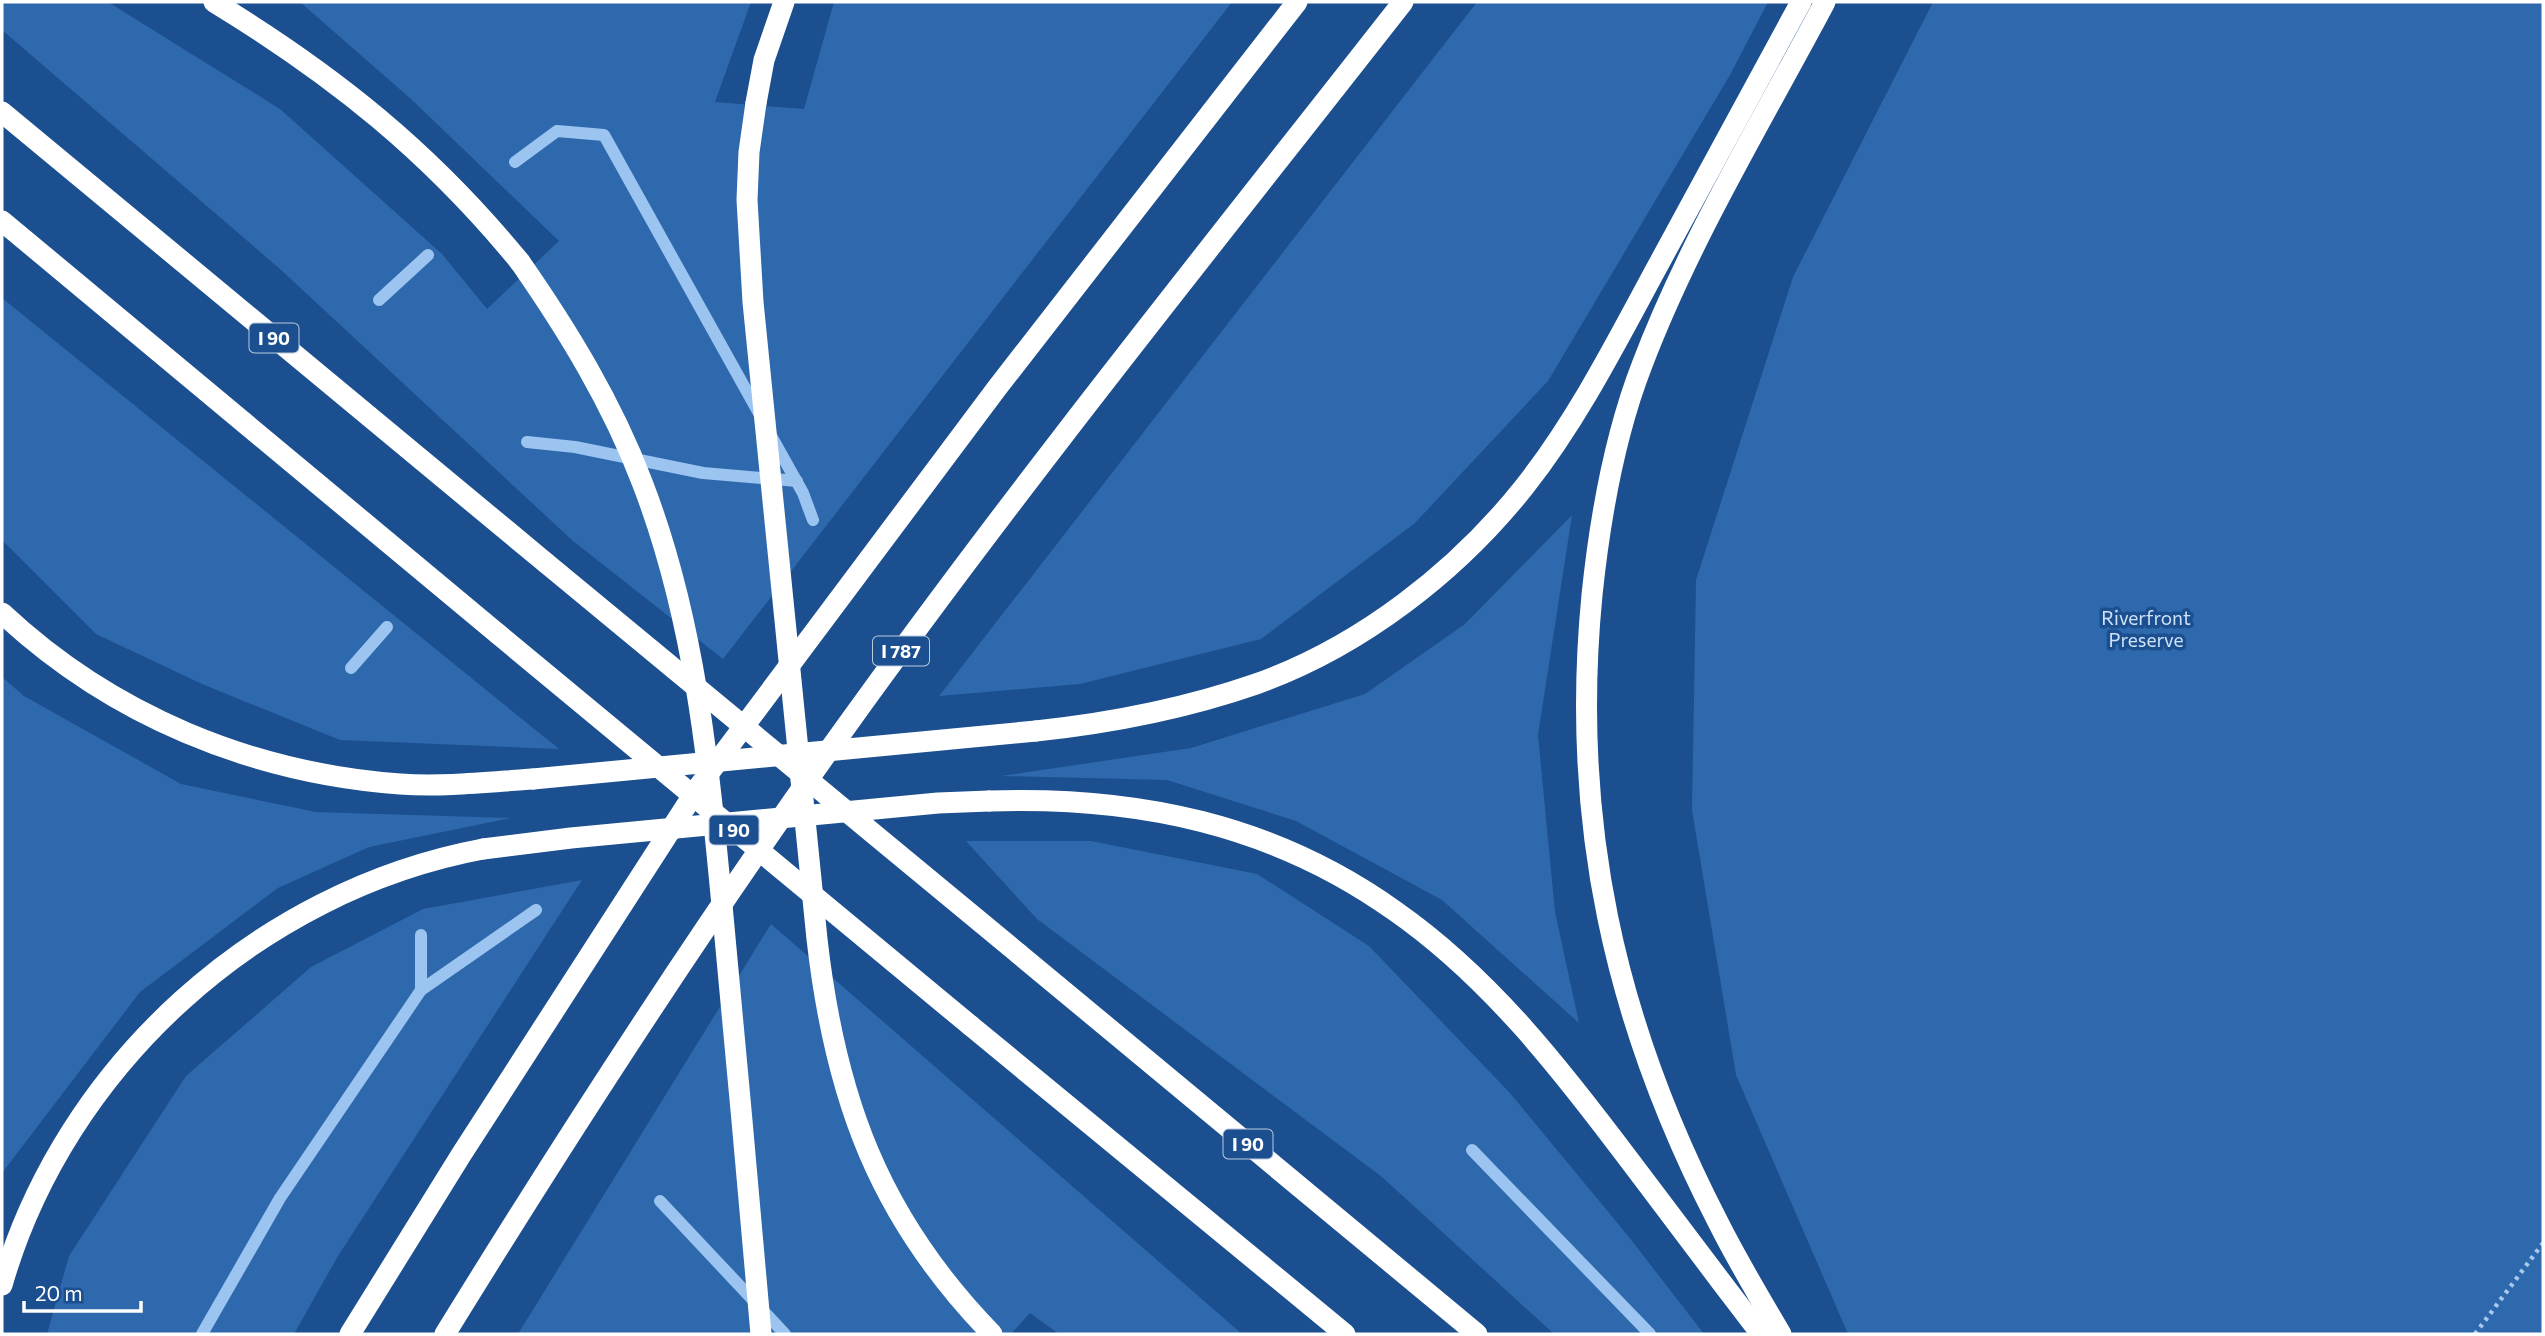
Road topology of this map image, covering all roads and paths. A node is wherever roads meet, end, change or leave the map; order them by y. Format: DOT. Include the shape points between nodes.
graph roads {
  1 [pos="214,2"];
  2 [pos="784,2"];
  3 [pos="1297,2"];
  4 [pos="1403,2"];
  5 [pos="1801,2"];
  6 [pos="1825,2"];
  7 [pos="2,112"];
  8 [pos="2,221"];
  9 [pos="2,613"];
  10 [pos="2543,1243"];
  11 [pos="2,1286"];
  12 [pos="350,1334"];
  13 [pos="445,1334"];
  14 [pos="761,1334"];
  15 [pos="992,1334"];
  16 [pos="1345,1334"];
  17 [pos="1477,1334"];
  18 [pos="1761,1334"];
  19 [pos="1781,1334"];
  20 [pos="2475,1334"];
  1 -- 14 [label="highway, bridge" via="336,82 392,128 487,222 520,262 579,353 642,481 685,620 700,699"];
  2 -- 15 [label="highway, bridge" via="764,60 749,152 747,200 753,302 820,965 831,1035 854,1114 887,1194 938,1273"];
  3 -- 12 [label="highway" via="940,463 697,789"];
  4 -- 13 [label="highway, I 787" via="844,728 665,987"];
  5 -- 9 [label="highway, bridge" via="1578,408 1524,487 1451,566 1403,603 1356,635 1259,683 1160,712 1036,731 533,779 400,784 326,775 245,755 175,729 120,701 46,652"];
  6 -- 19 [label="highway" via="1710,217 1640,368 1599,534 1586,676 1594,849 1629,1005 1693,1171"];
  7 -- 17 [label="highway, I 90, bridge"];
  8 -- 16 [label="highway, I 90, bridge"];
  10 -- 20 [label="path"];
  11 -- 18 [label="highway, bridge" via="23,1224 62,1144 112,1075 206,979 316,907 410,867 483,849 924,804 1070,800 1148,808 1281,848 1395,911 1463,967 1561,1071"];
}
